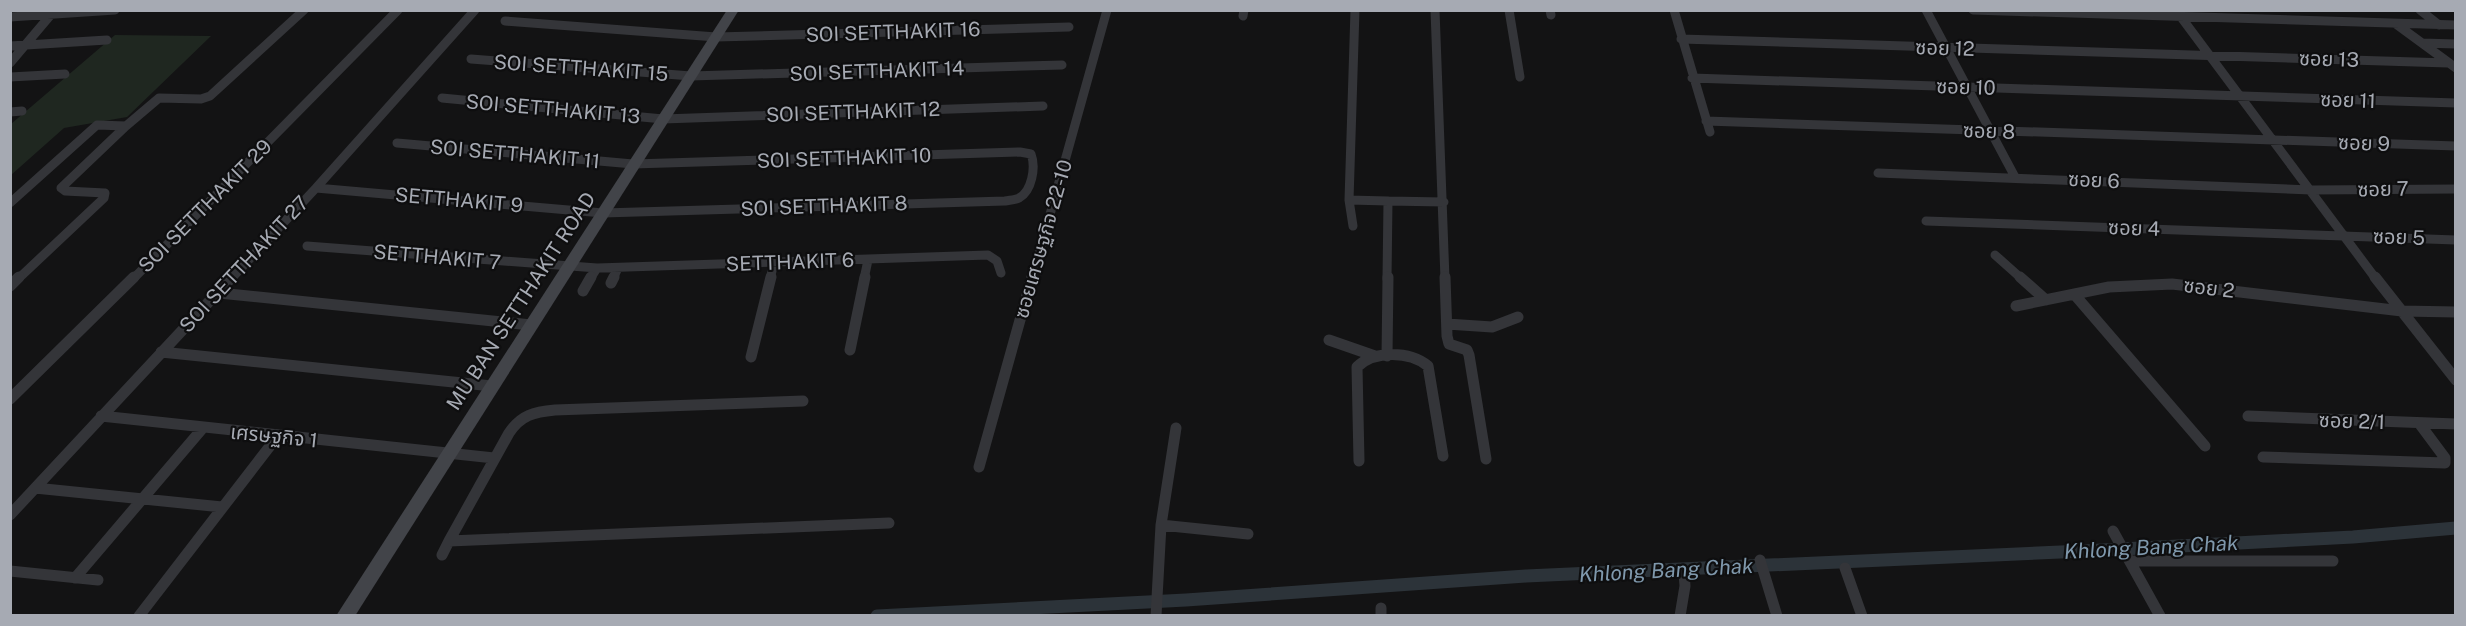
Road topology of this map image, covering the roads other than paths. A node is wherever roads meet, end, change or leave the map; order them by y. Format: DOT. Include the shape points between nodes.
graph roads {
  1 [pos="116,10"];
  2 [pos="304,10"];
  3 [pos="398,10"];
  4 [pos="475,10"];
  5 [pos="733,10"];
  6 [pos="1107,10"];
  7 [pos="1355,10"];
  8 [pos="1435,10"];
  9 [pos="1509,10"];
  10 [pos="1674,10"];
  11 [pos="1926,10"];
  12 [pos="1973,10"];
  13 [pos="2420,10"];
  14 [pos="53,12"];
  15 [pos="2178,13"];
  16 [pos="10,17"];
  17 [pos="505,21"];
  18 [pos="2396,24"];
  19 [pos="2439,25"];
  20 [pos="2456,25"];
  21 [pos="1069,27"];
  22 [pos="716,37"];
  23 [pos="1682,39"];
  24 [pos="107,40"];
  25 [pos="2422,43"];
  26 [pos="2456,44"];
  27 [pos="25,45"];
  28 [pos="10,46"];
  29 [pos="1944,48"];
  30 [pos="2209,55"];
  31 [pos="471,59"];
  32 [pos="10,63"];
  33 [pos="1062,65"];
  34 [pos="2452,65"];
  35 [pos="65,74"];
  36 [pos="691,76"];
  37 [pos="10,77"];
  38 [pos="1520,77"];
  39 [pos="1692,78"];
  40 [pos="1966,87"];
  41 [pos="2241,96"];
  42 [pos="442,98"];
  43 [pos="2456,103"];
  44 [pos="1043,106"];
  45 [pos="22,111"];
  46 [pos="10,112"];
  47 [pos="663,119"];
  48 [pos="1706,121"];
  49 [pos="126,126"];
  50 [pos="1991,131"];
  51 [pos="1710,132"];
  52 [pos="2272,139"];
  53 [pos="397,143"];
  54 [pos="2456,146"];
  55 [pos="633,164"];
  56 [pos="1878,173"];
  57 [pos="1031,175"];
  58 [pos="2015,177"];
  59 [pos="316,188"];
  60 [pos="2456,189"];
  61 [pos="2310,190"];
  62 [pos="1349,200"];
  63 [pos="1388,201"];
  64 [pos="1444,202"];
  65 [pos="10,203"];
  66 [pos="603,213"];
  67 [pos="1926,221"];
  68 [pos="1353,226"];
  69 [pos="2342,235"];
  70 [pos="2456,240"];
  71 [pos="307,246"];
  72 [pos="1995,255"];
  73 [pos="868,260"];
  74 [pos="774,263"];
  75 [pos="568,268"];
  76 [pos="597,268"];
  77 [pos="618,268"];
  78 [pos="1001,273"];
  79 [pos="611,283"];
  80 [pos="10,286"];
  81 [pos="584,291"];
  82 [pos="219,292"];
  83 [pos="2074,294"];
  84 [pos="2046,300"];
  85 [pos="2016,306"];
  86 [pos="2402,310"];
  87 [pos="2456,312"];
  88 [pos="1518,317"];
  89 [pos="1447,324"];
  90 [pos="531,325"];
  91 [pos="1329,340"];
  92 [pos="850,350"];
  93 [pos="161,352"];
  94 [pos="1381,356"];
  95 [pos="752,357"];
  96 [pos="2454,375"];
  97 [pos="492,386"];
  98 [pos="10,399"];
  99 [pos="803,401"];
  100 [pos="101,416"];
  101 [pos="2248,416"];
  102 [pos="2419,423"];
  103 [pos="2456,424"];
  104 [pos="1176,428"];
  105 [pos="202,429"];
  106 [pos="277,437"];
  107 [pos="2205,446"];
  108 [pos="447,453"];
  109 [pos="1443,456"];
  110 [pos="2263,457"];
  111 [pos="494,459"];
  112 [pos="1486,459"];
  113 [pos="1359,461"];
  114 [pos="979,467"];
  115 [pos="35,488"];
  116 [pos="142,499"];
  117 [pos="222,507"];
  118 [pos="10,515"];
  119 [pos="889,523"];
  120 [pos="1161,525"];
  121 [pos="2113,531"];
  122 [pos="1248,534"];
  123 [pos="450,541"];
  124 [pos="442,555"];
  125 [pos="1760,560"];
  126 [pos="2131,561"];
  127 [pos="2333,561"];
  128 [pos="1845,568"];
  129 [pos="10,571"];
  130 [pos="1684,573"];
  131 [pos="75,578"];
  132 [pos="98,580"];
  133 [pos="138,615"];
  134 [pos="345,615"];
  135 [pos="1156,615"];
  136 [pos="1680,615"];
  137 [pos="1777,615"];
  138 [pos="1862,615"];
  139 [pos="2160,615"];
  1 -- 14 [label="street"];
  2 -- 49 [label="street" via="210,96 159,98"];
  3 -- 98 [label="street, SOI SETTHAKIT 29"];
  4 -- 59 [label="street, SOI SETTHAKIT 27"];
  5 -- 22 [label="street, MU BAN SETTHAKIT ROAD"];
  6 -- 114 [label="street, ซอยเศรษฐกิจ 22-10"];
  7 -- 62 [label="street"];
  8 -- 64 [label="street"];
  9 -- 38 [label="street"];
  10 -- 23 [label="street"];
  11 -- 29 [label="street"];
  12 -- 15 [label="street"];
  13 -- 19 [label="street"];
  14 -- 16 [label="street"];
  14 -- 27 [label="street"];
  15 -- 18 [label="street"];
  15 -- 30 [label="street"];
  17 -- 22 [label="street, SOI SETTHAKIT 16"];
  18 -- 19 [label="street"];
  18 -- 25 [label="street"];
  19 -- 20 [label="street"];
  21 -- 22 [label="street, SOI SETTHAKIT 16"];
  22 -- 36 [label="street, MU BAN SETTHAKIT ROAD"];
  23 -- 29 [label="street, ซอย 12"];
  23 -- 39 [label="street"];
  24 -- 27 [label="street"];
  25 -- 26 [label="street"];
  25 -- 34 [label="street"];
  27 -- 28 [label="street"];
  27 -- 32 [label="street"];
  29 -- 30 [label="street, ซอย 12"];
  29 -- 40 [label="street"];
  30 -- 34 [label="street, ซอย 13"];
  30 -- 41 [label="street"];
  31 -- 36 [label="street, SOI SETTHAKIT 15"];
  33 -- 36 [label="street, SOI SETTHAKIT 14"];
  35 -- 37 [label="street"];
  36 -- 47 [label="street, MU BAN SETTHAKIT ROAD"];
  39 -- 40 [label="street, ซอย 10"];
  39 -- 48 [label="street"];
  40 -- 41 [label="street, ซอย 10"];
  40 -- 50 [label="street"];
  41 -- 43 [label="street, ซอย 11"];
  41 -- 52 [label="street"];
  42 -- 47 [label="street, SOI SETTHAKIT 13"];
  44 -- 47 [label="street, SOI SETTHAKIT 12"];
  45 -- 46 [label="street"];
  47 -- 55 [label="street, MU BAN SETTHAKIT ROAD"];
  48 -- 50 [label="street, ซอย 8"];
  48 -- 51 [label="street"];
  49 -- 65 [label="street" via="102,124 93,128"];
  49 -- 80 [label="street" via="61,188 105,193 104,198"];
  50 -- 52 [label="street, ซอย 8"];
  50 -- 58 [label="street"];
  52 -- 54 [label="street, ซอย 9"];
  52 -- 61 [label="street"];
  53 -- 55 [label="street, SOI SETTHAKIT 11"];
  55 -- 57 [label="street, SOI SETTHAKIT 10" via="1020,152 1034,157"];
  55 -- 66 [label="street, MU BAN SETTHAKIT ROAD"];
  56 -- 58 [label="street, ซอย 6"];
  57 -- 66 [label="street, SOI SETTHAKIT 8" via="1020,198 1005,201"];
  58 -- 61 [label="street, ซอย 6"];
  59 -- 66 [label="street, SETTHAKIT 9"];
  59 -- 82 [label="street, SOI SETTHAKIT 27"];
  60 -- 61 [label="street, ซอย 7"];
  61 -- 69 [label="street"];
  62 -- 63 [label="street"];
  62 -- 68 [label="street"];
  63 -- 64 [label="street"];
  63 -- 94 [label="street"];
  64 -- 89 [label="street"];
  66 -- 75 [label="street, MU BAN SETTHAKIT ROAD"];
  67 -- 69 [label="street, ซอย 4"];
  69 -- 70 [label="street, ซอย 5"];
  69 -- 86 [label="street"];
  71 -- 75 [label="street, SETTHAKIT 7"];
  72 -- 84 [label="street"];
  73 -- 74 [label="street, SETTHAKIT 6"];
  73 -- 78 [label="street, SETTHAKIT 6" via="988,255 997,261"];
  73 -- 92 [label="street"];
  74 -- 77 [label="street, SETTHAKIT 6"];
  74 -- 95 [label="street"];
  75 -- 76 [label="street, SETTHAKIT 6"];
  75 -- 90 [label="street, MU BAN SETTHAKIT ROAD"];
  76 -- 77 [label="street, SETTHAKIT 6"];
  76 -- 81 [label="street"];
  77 -- 79 [label="street"];
  82 -- 90 [label="street"];
  82 -- 93 [label="street, SOI SETTHAKIT 27"];
  83 -- 84 [label="street, ซอย 2"];
  83 -- 86 [label="street, ซอย 2" via="2109,287 2172,284"];
  83 -- 107 [label="street"];
  84 -- 85 [label="street, ซอย 2"];
  86 -- 87 [label="street, ซอย 2"];
  86 -- 96 [label="street"];
  88 -- 89 [label="street" via="1492,328"];
  89 -- 112 [label="street" via="1449,344 1467,350 1469,355"];
  90 -- 97 [label="street, MU BAN SETTHAKIT ROAD"];
  91 -- 94 [label="street"];
  93 -- 97 [label="street"];
  93 -- 100 [label="street, SOI SETTHAKIT 27"];
  94 -- 109 [label="street" via="1425,361"];
  94 -- 113 [label="street" via="1365,360 1357,368"];
  97 -- 108 [label="street, MU BAN SETTHAKIT ROAD"];
  99 -- 111 [label="street" via="526,414 515,423"];
  100 -- 105 [label="street, เศรษฐกิจ 1"];
  100 -- 115 [label="street, SOI SETTHAKIT 27"];
  101 -- 102 [label="street, ซอย 2/1"];
  102 -- 103 [label="street, ซอย 2/1"];
  102 -- 110 [label="street" via="2445,463"];
  104 -- 120 [label="street"];
  105 -- 106 [label="street, เศรษฐกิจ 1"];
  105 -- 116 [label="street"];
  106 -- 108 [label="street, เศรษฐกิจ 1"];
  106 -- 117 [label="street"];
  108 -- 111 [label="street, เศรษฐกิจ 1"];
  108 -- 134 [label="street, MU BAN SETTHAKIT ROAD"];
  111 -- 123 [label="street"];
  115 -- 116 [label="street"];
  115 -- 118 [label="street, SOI SETTHAKIT 27"];
  116 -- 117 [label="street"];
  116 -- 131 [label="street"];
  117 -- 133 [label="street"];
  119 -- 123 [label="street"];
  120 -- 122 [label="street"];
  120 -- 135 [label="street"];
  121 -- 126 [label="street"];
  123 -- 124 [label="street"];
  125 -- 137 [label="street"];
  126 -- 127 [label="street"];
  126 -- 139 [label="street"];
  128 -- 138 [label="street"];
  129 -- 131 [label="street"];
  130 -- 136 [label="street"];
  131 -- 132 [label="street"];
}
